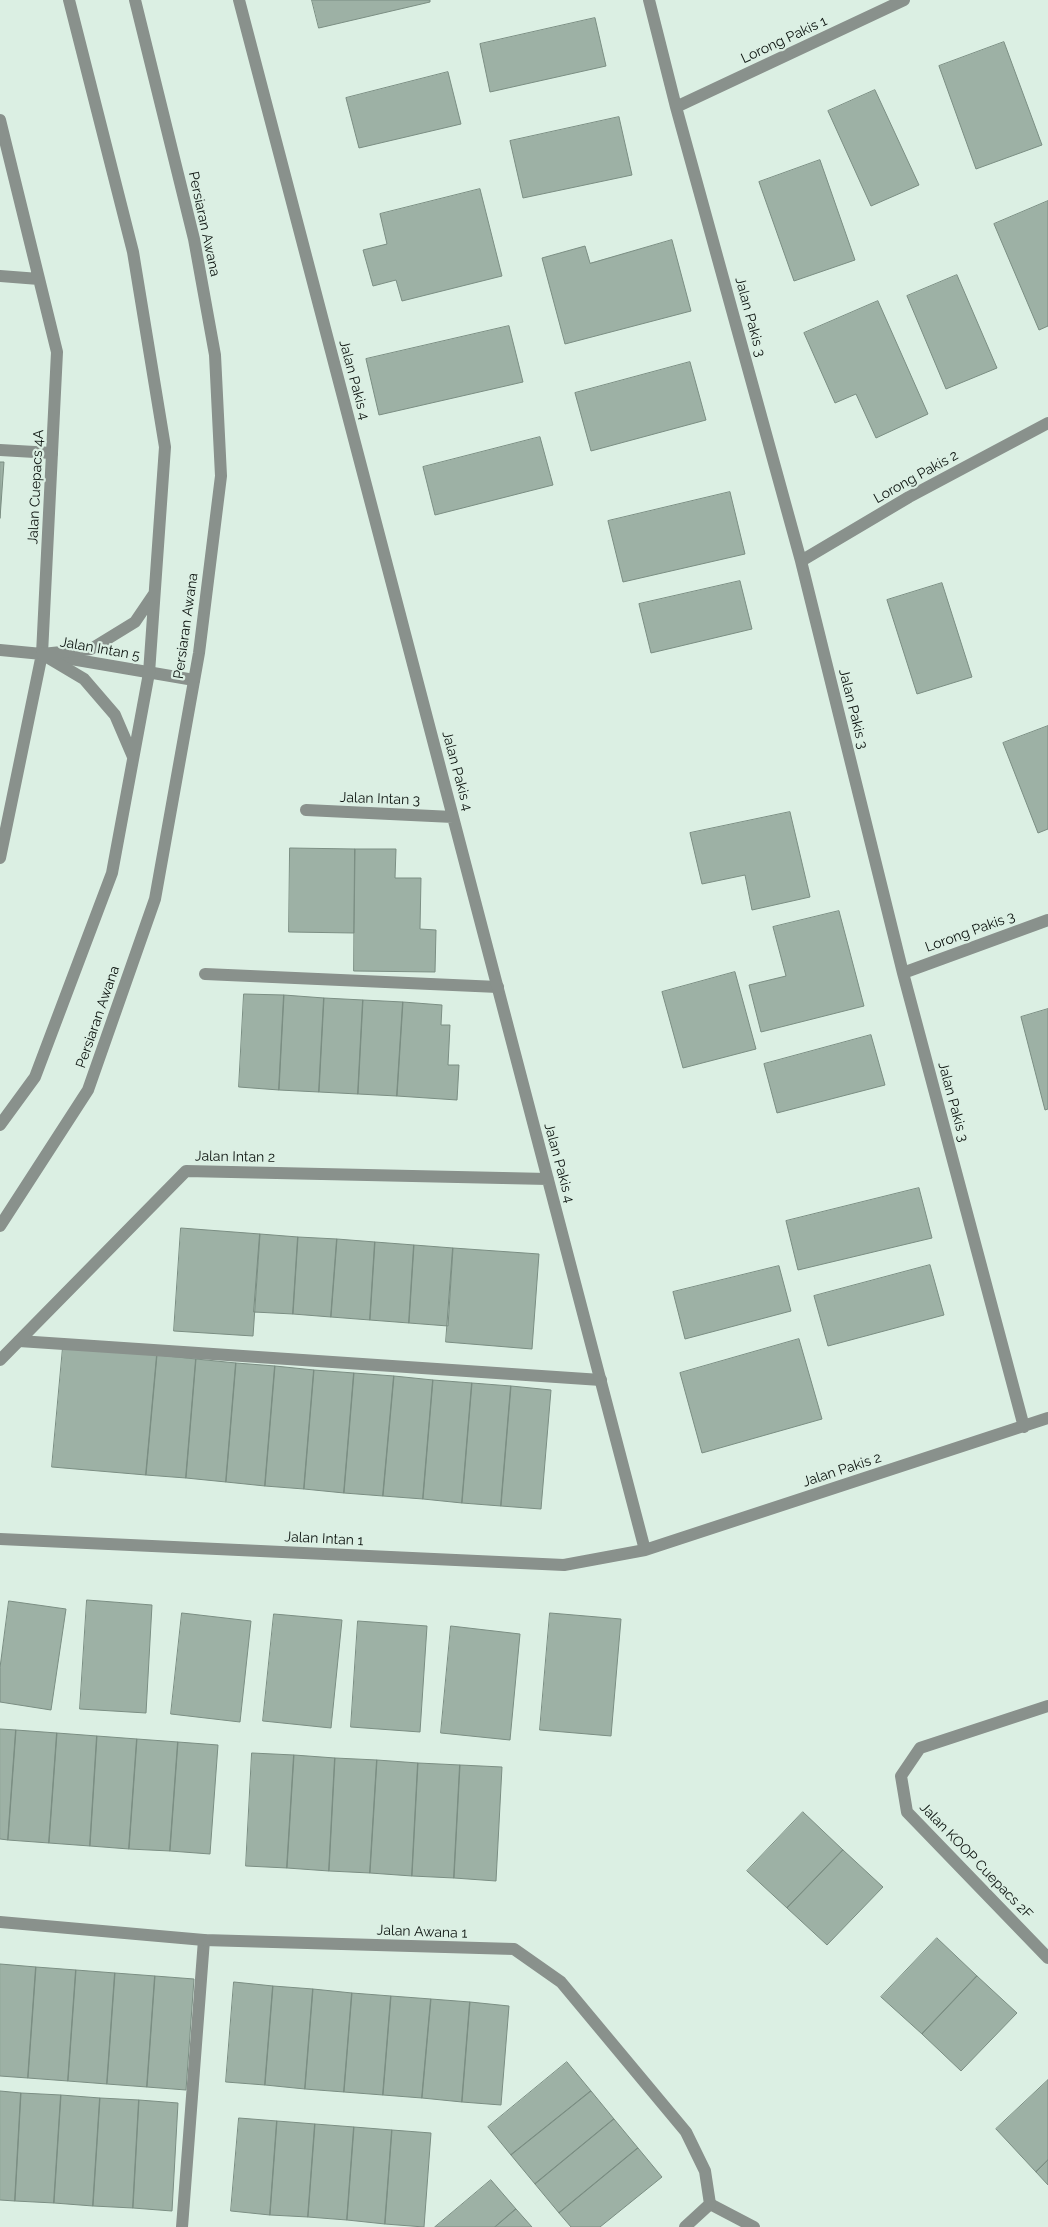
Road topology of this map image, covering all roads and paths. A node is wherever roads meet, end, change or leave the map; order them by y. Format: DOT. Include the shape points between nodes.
graph roads {
  1 [pos="69,0"];
  2 [pos="135,0"];
  3 [pos="239,0"];
  4 [pos="649,0"];
  5 [pos="904,0"];
  6 [pos="676,107"];
  7 [pos="0,120"];
  8 [pos="0,276"];
  9 [pos="39,278"];
  10 [pos="1048,423"];
  11 [pos="0,450"];
  12 [pos="52,453"];
  13 [pos="801,560"];
  14 [pos="154,594"];
  15 [pos="0,650"];
  16 [pos="42,654"];
  17 [pos="149,673"];
  18 [pos="194,680"];
  19 [pos="133,757"];
  20 [pos="306,810"];
  21 [pos="453,817"];
  22 [pos="2,841"];
  23 [pos="0,858"];
  24 [pos="1048,920"];
  25 [pos="902,973"];
  26 [pos="205,974"];
  27 [pos="498,987"];
  28 [pos="0,1125"];
  29 [pos="548,1179"];
  30 [pos="0,1226"];
  31 [pos="19,1342"];
  32 [pos="0,1360"];
  33 [pos="601,1380"];
  34 [pos="1048,1418"];
  35 [pos="1024,1427"];
  36 [pos="0,1539"];
  37 [pos="645,1550"];
  38 [pos="1048,1706"];
  39 [pos="0,1922"];
  40 [pos="204,1940"];
  41 [pos="1048,1958"];
  42 [pos="710,2204"];
  43 [pos="182,2227"];
  44 [pos="685,2227"];
  45 [pos="754,2227"];
  1 -- 14 [label="street" via="133,252 164,447"];
  2 -- 18 [label="street, Persiaran Awana" via="194,239 216,355 221,476"];
  3 -- 21 [label="street, Jalan Pakis 4"];
  4 -- 6 [label="street, Jalan Pakis 3"];
  5 -- 6 [label="street, Lorong Pakis 1"];
  6 -- 13 [label="street, Jalan Pakis 3"];
  7 -- 9 [label="street, Jalan Cuepacs 4A"];
  8 -- 9 [label="street"];
  9 -- 12 [label="street, Jalan Cuepacs 4A" via="57,352"];
  10 -- 13 [label="street, Lorong Pakis 2" via="909,497"];
  11 -- 12 [label="street"];
  12 -- 16 [label="street, Jalan Cuepacs 4A"];
  13 -- 25 [label="street, Jalan Pakis 3"];
  14 -- 16 [label="street" via="135,622 90,649"];
  14 -- 17 [label="street"];
  15 -- 16 [label="street, Jalan Intan 5"];
  16 -- 17 [label="street, Jalan Intan 5"];
  16 -- 19 [label="street" via="84,679 115,715"];
  16 -- 22 [label="street, Jalan Cuepacs 4A"];
  17 -- 18 [label="street, Jalan Intan 5"];
  17 -- 19 [label="street"];
  18 -- 30 [label="street, Persiaran Awana" via="155,899 98,1062 88,1090"];
  19 -- 28 [label="street" via="112,873 35,1077"];
  20 -- 21 [label="street, Jalan Intan 3"];
  21 -- 27 [label="street, Jalan Pakis 4"];
  22 -- 23 [label="street, Jalan Cuepacs 4A"];
  24 -- 25 [label="street, Lorong Pakis 3"];
  25 -- 35 [label="street, Jalan Pakis 3"];
  26 -- 27 [label="street"];
  27 -- 29 [label="street, Jalan Pakis 4"];
  29 -- 31 [label="street, Jalan Intan 2" via="186,1171"];
  29 -- 33 [label="street, Jalan Pakis 4"];
  31 -- 32 [label="street, Jalan Intan 2"];
  31 -- 33 [label="street"];
  33 -- 37 [label="street, Jalan Pakis 4"];
  34 -- 35 [label="street, Jalan Pakis 2"];
  35 -- 37 [label="street, Jalan Pakis 2"];
  36 -- 37 [label="street, Jalan Intan 1" via="564,1565"];
  38 -- 41 [label="street, Jalan KOOP Cuepacs 2F" via="920,1748 901,1776 907,1812"];
  39 -- 40 [label="street, Jalan Awana 1"];
  40 -- 42 [label="street, Jalan Awana 1" via="514,1949 561,1982 686,2132 705,2171"];
  40 -- 43 [label="street"];
  42 -- 44 [label="street"];
  42 -- 45 [label="street"];
}
